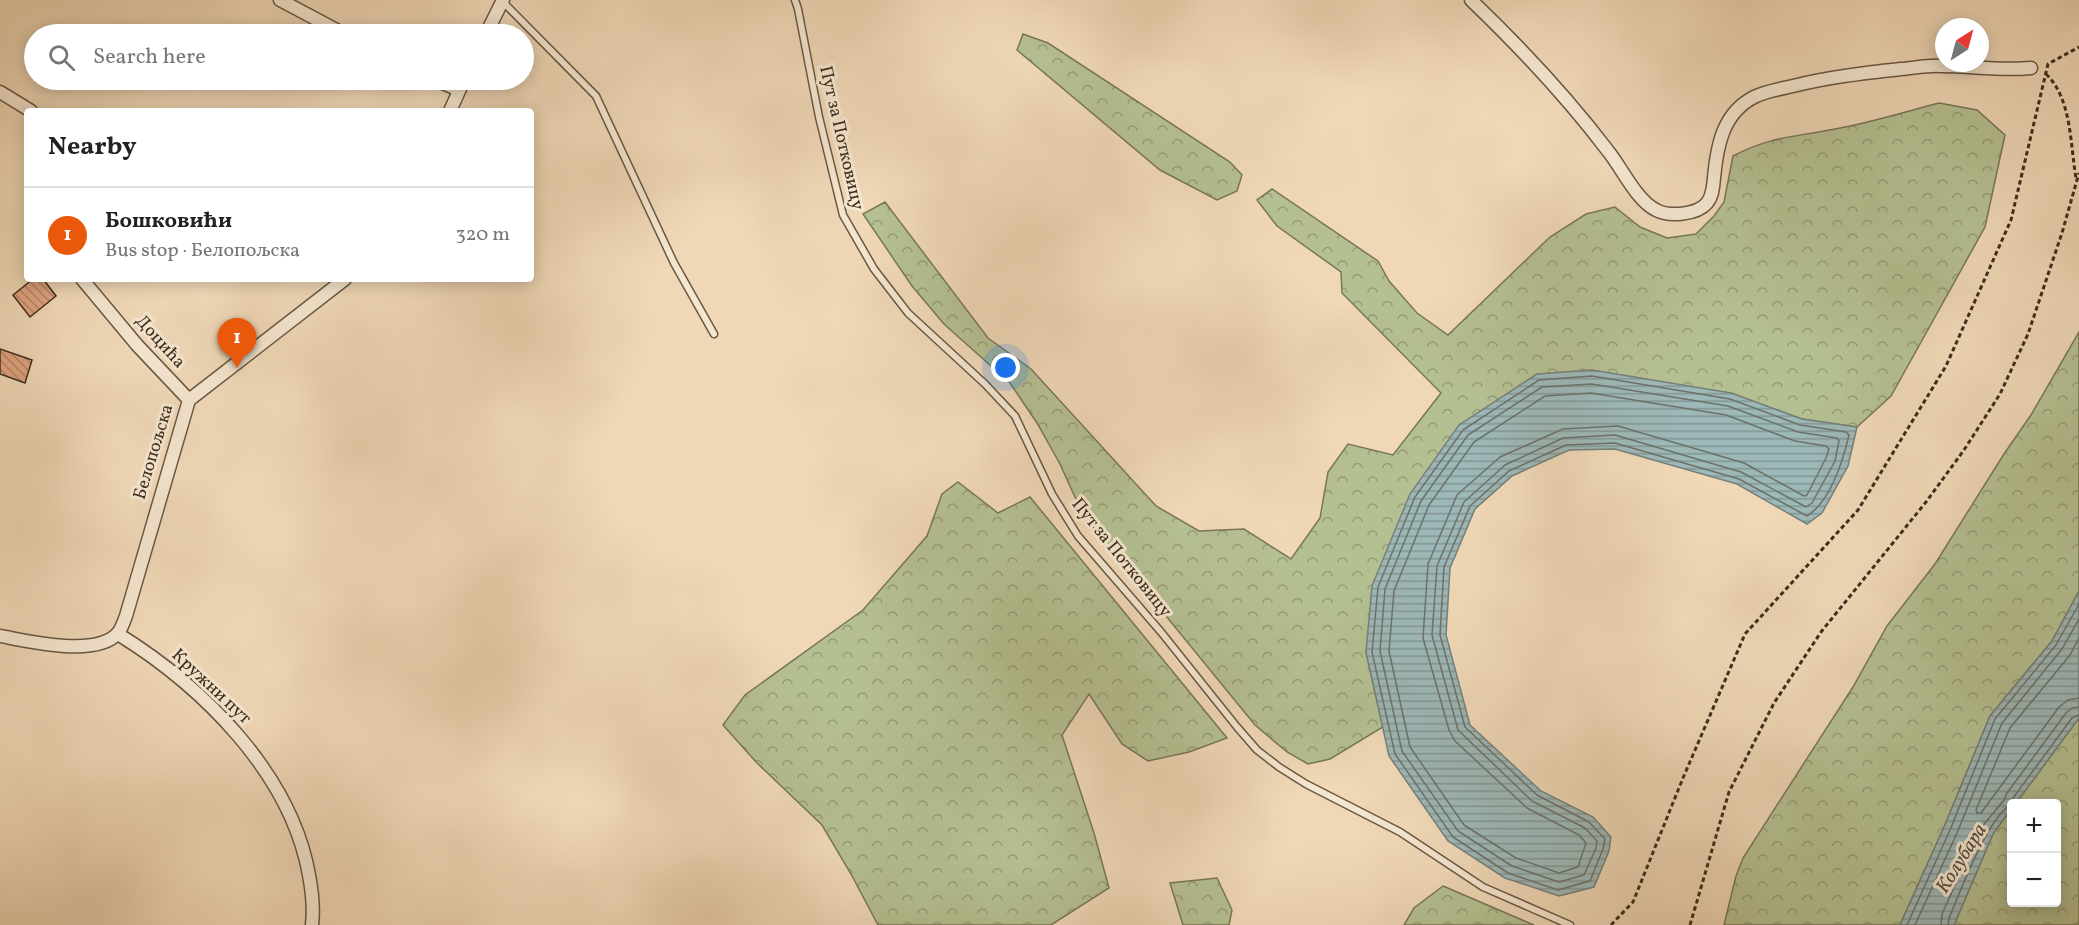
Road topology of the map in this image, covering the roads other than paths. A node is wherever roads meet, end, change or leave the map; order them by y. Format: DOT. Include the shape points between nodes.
graph roads {
  1 [pos="280,0"];
  2 [pos="502,0"];
  3 [pos="795,0"];
  4 [pos="1471,0"];
  5 [pos="325,24"];
  6 [pos="491,24"];
  7 [pos="526,24"];
  8 [pos="534,33"];
  9 [pos="2031,68"];
  10 [pos="459,90"];
  11 [pos="0,92"];
  12 [pos="26,108"];
  13 [pos="451,108"];
  14 [pos="84,282"];
  15 [pos="341,282"];
  16 [pos="714,334"];
  17 [pos="189,400"];
  18 [pos="118,634"];
  19 [pos="0,636"];
  20 [pos="312,925"];
  21 [pos="1570,925"];
  1 -- 5 [label="street"];
  2 -- 6 [label="street"];
  2 -- 7 [label="lane"];
  3 -- 21 [label="lane, Пут за Потковицу" via="843,216 874,270 908,313 1015,416 1052,494 1078,536 1237,727 1257,750 1306,784 1400,832 1483,887"];
  4 -- 9 [label="street" via="1544,76 1609,152 1641,198 1657,211 1698,210 1707,203 1725,126 1741,105 1756,96 1815,80 1864,73 1938,66"];
  8 -- 16 [label="lane" via="596,96 674,263"];
  10 -- 13 [label="street"];
  11 -- 12 [label="street"];
  14 -- 17 [label="street, Доцића"];
  15 -- 17 [label="street, Белопољска"];
  17 -- 18 [label="street, Белопољска"];
  18 -- 19 [label="street" via="85,646"];
  18 -- 20 [label="street, Кружни пут" via="186,684 257,760 300,838 312,891"];
}
